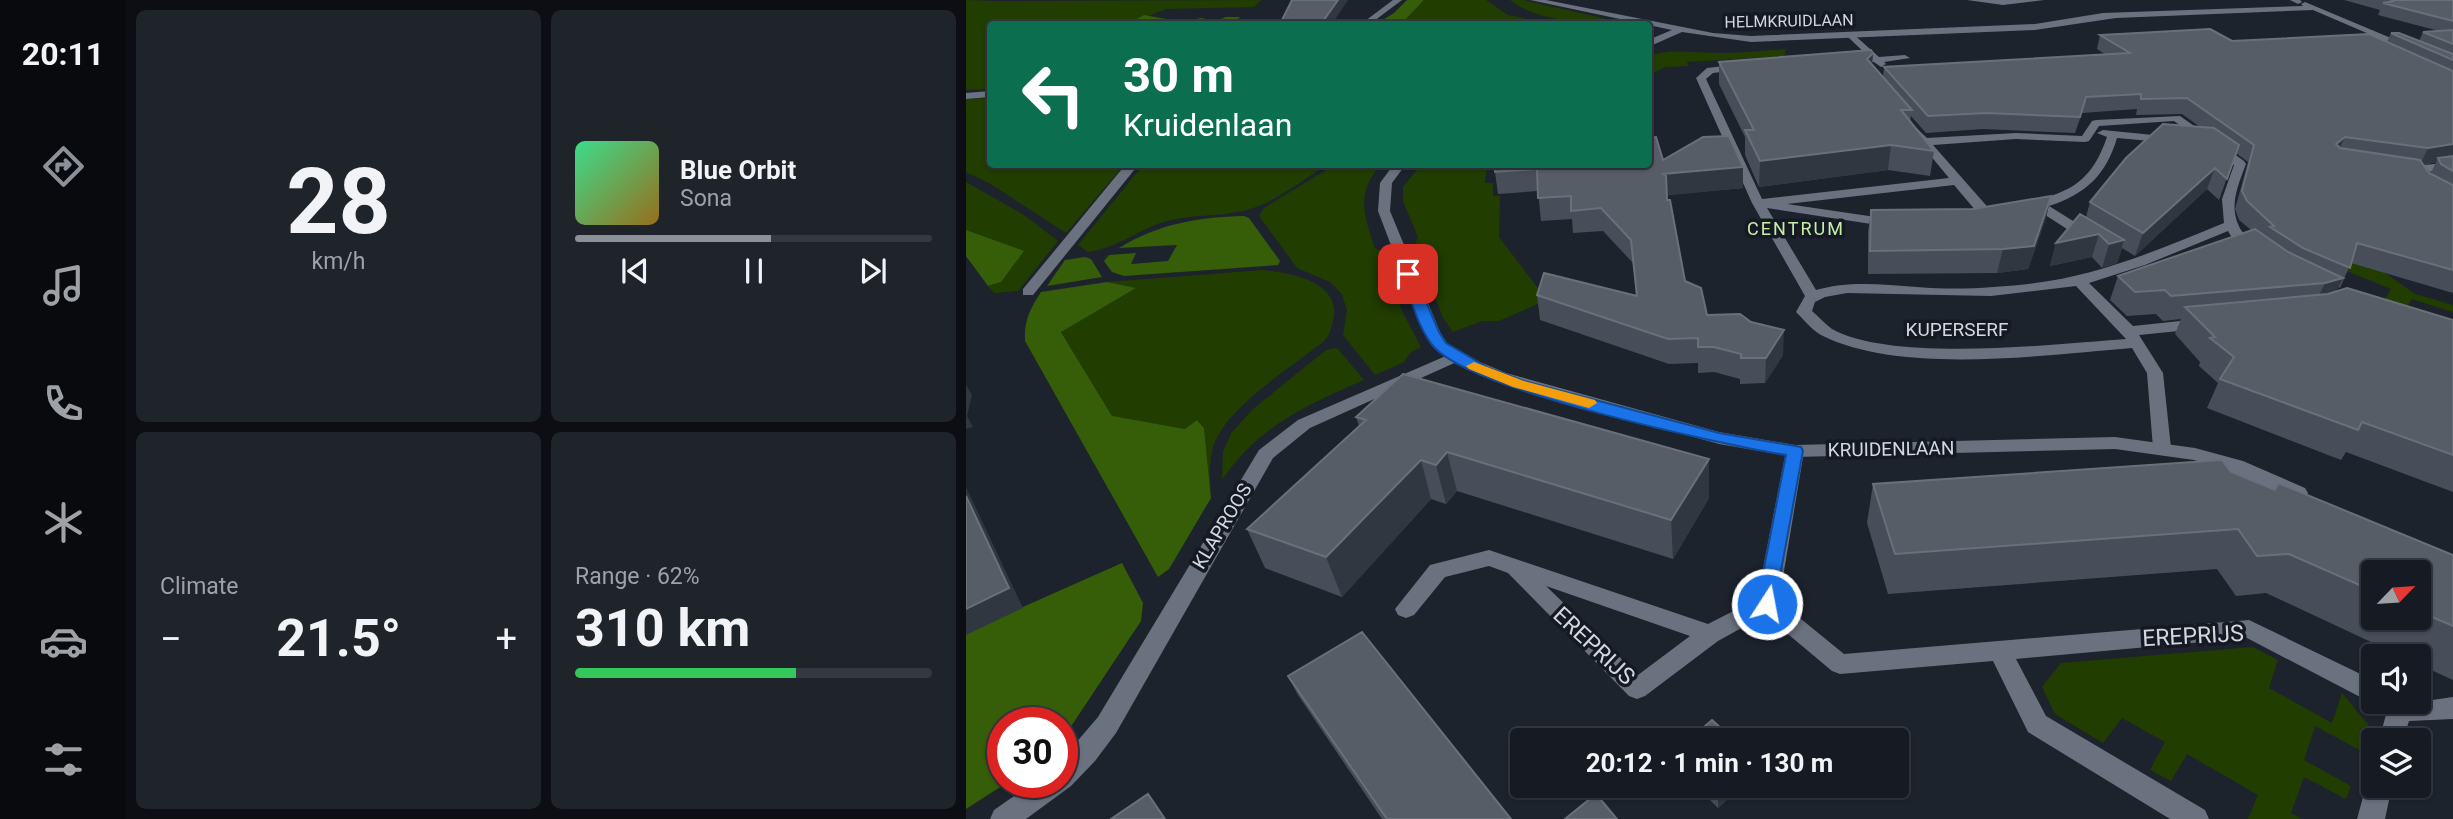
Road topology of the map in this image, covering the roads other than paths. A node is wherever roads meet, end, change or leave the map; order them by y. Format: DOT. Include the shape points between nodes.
graph roads {
  1 [pos="1398,0"];
  2 [pos="1534,0"];
  3 [pos="1971,0"];
  4 [pos="2040,0"];
  5 [pos="2296,1"];
  6 [pos="2313,8"];
  7 [pos="2173,13"];
  8 [pos="1369,21"];
  9 [pos="1623,21"];
  10 [pos="1653,28"];
  11 [pos="1680,30"];
  12 [pos="1851,34"];
  13 [pos="2385,37"];
  14 [pos="2360,39"];
  15 [pos="1652,42"];
  16 [pos="1905,58"];
  17 [pos="1877,60"];
  18 [pos="1838,62"];
  19 [pos="2453,64"];
  20 [pos="1760,66"];
  21 [pos="1887,74"];
  22 [pos="987,94"];
  23 [pos="966,96"];
  24 [pos="1907,121"];
  25 [pos="2113,134"];
  26 [pos="2087,136"];
  27 [pos="1924,142"];
  28 [pos="2211,143"];
  29 [pos="2108,151"];
  30 [pos="2453,166"];
  31 [pos="1130,168"];
  32 [pos="1397,168"];
  33 [pos="2406,169"];
  34 [pos="2421,173"];
  35 [pos="1956,181"];
  36 [pos="2453,201"];
  37 [pos="1758,203"];
  38 [pos="2039,205"];
  39 [pos="1998,213"];
  40 [pos="1965,218"];
  41 [pos="1902,222"];
  42 [pos="2230,225"];
  43 [pos="2245,241"];
  44 [pos="2134,265"];
  45 [pos="2079,281"];
  46 [pos="1028,292"];
  47 [pos="1813,297"];
  48 [pos="2220,322"];
  49 [pos="2134,337"];
  50 [pos="1455,356"];
  51 [pos="2162,447"];
  52 [pos="1795,451"];
  53 [pos="2315,500"];
  54 [pos="1517,570"];
  55 [pos="1767,604"];
  56 [pos="1406,609"];
  57 [pos="1710,634"];
  58 [pos="2000,651"];
  59 [pos="2361,686"];
  60 [pos="2453,708"];
  61 [pos="2431,710"];
  62 [pos="1078,761"];
  63 [pos="1034,798"];
  64 [pos="2376,798"];
  65 [pos="1004,819"];
  66 [pos="2195,819"];
  67 [pos="2371,819"];
  1 -- 8 [label="street"];
  2 -- 9 [label="street, HELMKRUIDLAAN"];
  3 -- 4 [label="street" via="2012,4"];
  5 -- 6 [label="street"];
  5 -- 7 [label="street, HELMKRUIDLAAN"];
  6 -- 7 [label="street, HELMKRUIDLAAN"];
  6 -- 13 [label="street"];
  7 -- 12 [label="street, HELMKRUIDLAAN" via="2056,25"];
  10 -- 11 [label="street, HELMKRUIDLAAN"];
  11 -- 12 [label="street, HELMKRUIDLAAN" via="1743,39"];
  11 -- 15 [label="street"];
  12 -- 17 [label="street"];
  13 -- 14 [label="street"];
  13 -- 19 [label="street"];
  16 -- 17 [label="street"];
  17 -- 18 [label="street"];
  17 -- 21 [label="street"];
  20 -- 37 [label="street, KUPERSERF" via="1716,69 1701,78"];
  22 -- 23 [label="street"];
  24 -- 27 [label="street"];
  25 -- 26 [label="street"];
  25 -- 28 [label="street"];
  25 -- 29 [label="street"];
  26 -- 27 [label="street"];
  26 -- 28 [label="street" via="2096,123 2176,118"];
  26 -- 29 [label="street"];
  27 -- 35 [label="street"];
  28 -- 42 [label="street" via="2240,164 2225,208"];
  29 -- 38 [label="street" via="2105,164 2085,185"];
  30 -- 34 [label="street"];
  31 -- 46 [label="street"];
  32 -- 50 [label="street, KRUIDENLAAN" via="1386,183 1384,211 1432,332"];
  33 -- 34 [label="street"];
  34 -- 36 [label="street" via="2420,181"];
  35 -- 37 [label="street"];
  35 -- 39 [label="street"];
  37 -- 41 [label="street"];
  37 -- 47 [label="street, KUPERSERF"];
  38 -- 39 [label="street"];
  38 -- 44 [label="street"];
  39 -- 40 [label="street"];
  42 -- 43 [label="street"];
  42 -- 44 [label="street, KUPERSERF"];
  44 -- 45 [label="street, KUPERSERF"];
  45 -- 47 [label="street, KUPERSERF" via="1969,292 1853,289"];
  45 -- 49 [label="street"];
  47 -- 49 [label="street, KUPERSERF" via="1804,312 1815,325 1884,348 1978,353"];
  48 -- 49 [label="street, KUPERSERF"];
  49 -- 51 [label="street" via="2155,373"];
  50 -- 52 [label="street, KRUIDENLAAN" via="1519,384 1719,439"];
  50 -- 62 [label="street, KLAPROOS" via="1304,424 1266,454 1107,725"];
  51 -- 52 [label="street, KRUIDENLAAN" via="2115,443"];
  51 -- 53 [label="street, KRUIDENLAAN" via="2236,466"];
  52 -- 55 [label="street"];
  54 -- 56 [label="street, EREPRIJS" via="1489,558 1438,571"];
  54 -- 57 [label="street, EREPRIJS"];
  54 -- 57 [label="street, EREPRIJS" via="1637,689"];
  55 -- 57 [label="street, EREPRIJS"];
  55 -- 58 [label="street, EREPRIJS" via="1840,664"];
  58 -- 59 [label="street, EREPRIJS" via="2249,629"];
  58 -- 66 [label="street" via="2036,724"];
  60 -- 61 [label="street"];
  63 -- 65 [label="street"];
  64 -- 67 [label="street"];
}
